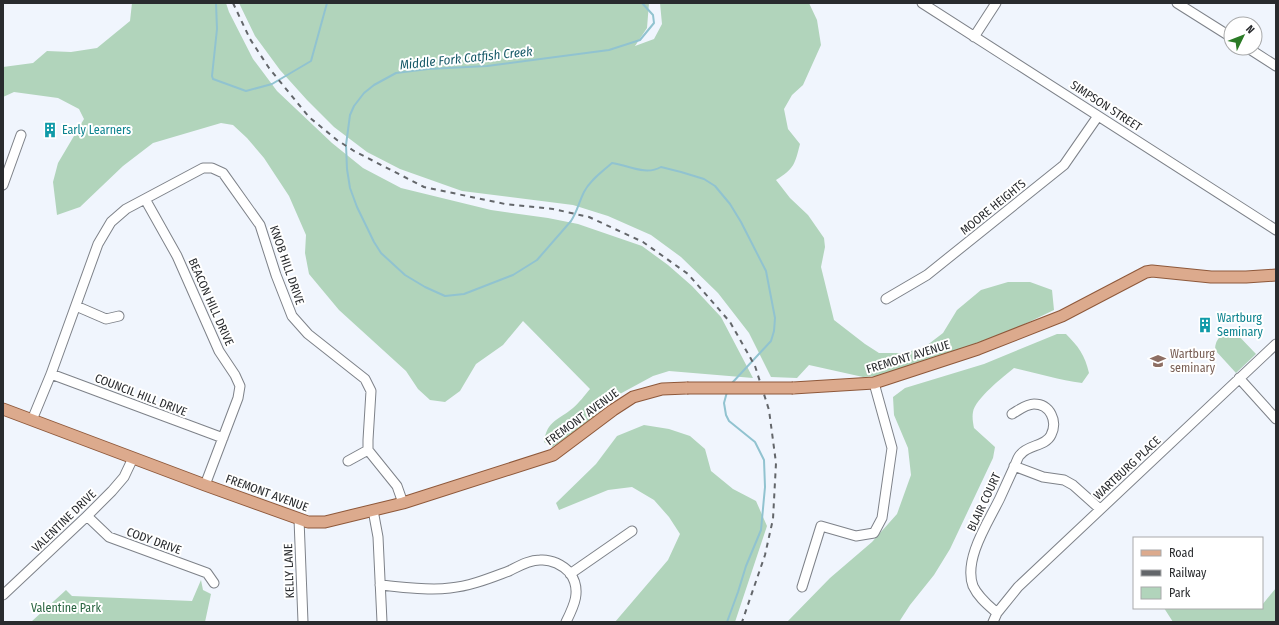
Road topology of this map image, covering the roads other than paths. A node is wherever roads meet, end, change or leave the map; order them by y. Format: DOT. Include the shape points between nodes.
graph roads {
  1 [pos="922,3"];
  2 [pos="996,3"];
  3 [pos="1177,3"];
  4 [pos="1223,32"];
  5 [pos="974,37"];
  6 [pos="1260,56"];
  7 [pos="1276,66"];
  8 [pos="1098,116"];
  9 [pos="20,136"];
  10 [pos="3,185"];
  11 [pos="145,199"];
  12 [pos="1276,230"];
  13 [pos="1276,275"];
  14 [pos="886,299"];
  15 [pos="76,306"];
  16 [pos="119,316"];
  17 [pos="1276,344"];
  18 [pos="51,374"];
  19 [pos="1239,378"];
  20 [pos="874,383"];
  21 [pos="3,409"];
  22 [pos="1012,414"];
  23 [pos="1276,419"];
  24 [pos="32,420"];
  25 [pos="223,438"];
  26 [pos="368,450"];
  27 [pos="132,458"];
  28 [pos="348,461"];
  29 [pos="1014,466"];
  30 [pos="205,485"];
  31 [pos="403,503"];
  32 [pos="373,510"];
  33 [pos="1100,510"];
  34 [pos="87,516"];
  35 [pos="299,518"];
  36 [pos="632,531"];
  37 [pos="570,574"];
  38 [pos="214,583"];
  39 [pos="380,586"];
  40 [pos="802,587"];
  41 [pos="3,595"];
  42 [pos="997,613"];
  43 [pos="303,622"];
  44 [pos="382,622"];
  45 [pos="566,622"];
  46 [pos="993,622"];
  1 -- 5 [label="street, SIMPSON STREET"];
  2 -- 5 [label="street"];
  3 -- 4 [label="street"];
  5 -- 8 [label="street, SIMPSON STREET"];
  6 -- 7 [label="street"];
  8 -- 12 [label="street, SIMPSON STREET"];
  8 -- 14 [label="street, MOORE HEIGHTS" via="1064,165 927,275"];
  9 -- 10 [label="street"];
  11 -- 15 [label="street, KNOB HILL DRIVE" via="126,209 111,222 98,244"];
  11 -- 25 [label="street, BEACON HILL DRIVE" via="178,256 219,351 240,386"];
  11 -- 26 [label="street, KNOB HILL DRIVE" via="203,168 212,168 223,173 260,225 292,316 308,334 365,379 371,391"];
  13 -- 20 [label="main road, FREMONT AVENUE" via="1246,278 1146,272 1062,316 978,349"];
  15 -- 16 [label="street" via="106,319"];
  15 -- 18 [label="street, KNOB HILL DRIVE"];
  17 -- 19 [label="street, WARTBURG PLACE"];
  18 -- 24 [label="street, KNOB HILL DRIVE"];
  18 -- 25 [label="street, COUNCIL HILL DRIVE"];
  19 -- 23 [label="street"];
  19 -- 33 [label="street, WARTBURG PLACE"];
  20 -- 31 [label="main road, FREMONT AVENUE, bridge" via="793,388 662,389 632,397 553,455"];
  20 -- 40 [label="street" via="892,448 882,518 874,533 856,536 821,526"];
  21 -- 24 [label="main road, FREMONT AVENUE"];
  22 -- 29 [label="street" via="1026,405 1034,404 1049,410 1054,418 1051,435 1021,453"];
  24 -- 27 [label="main road, FREMONT AVENUE"];
  25 -- 30 [label="street, BEACON HILL DRIVE"];
  26 -- 28 [label="street"];
  26 -- 31 [label="street" via="397,486"];
  27 -- 30 [label="main road, FREMONT AVENUE"];
  27 -- 34 [label="street, VALENTINE DRIVE" via="124,477"];
  29 -- 33 [label="street, BLAIR COURT" via="1043,477 1064,480"];
  29 -- 42 [label="street, BLAIR COURT" via="985,524 971,563 973,585 982,600"];
  30 -- 35 [label="main road, FREMONT AVENUE"];
  31 -- 32 [label="main road, FREMONT AVENUE"];
  32 -- 35 [label="main road, FREMONT AVENUE" via="321,522 308,522"];
  32 -- 39 [label="street" via="378,537"];
  33 -- 42 [label="street, WARTBURG PLACE" via="1018,587"];
  34 -- 38 [label="street, CODY DRIVE" via="109,537 207,573"];
  34 -- 41 [label="street, VALENTINE DRIVE"];
  35 -- 43 [label="street, KELLY LANE"];
  36 -- 37 [label="street"];
  37 -- 39 [label="street" via="559,564 542,559 474,583 450,588"];
  37 -- 45 [label="street" via="576,593 574,606"];
  39 -- 44 [label="street"];
  42 -- 46 [label="street, WARTBURG PLACE"];
}
